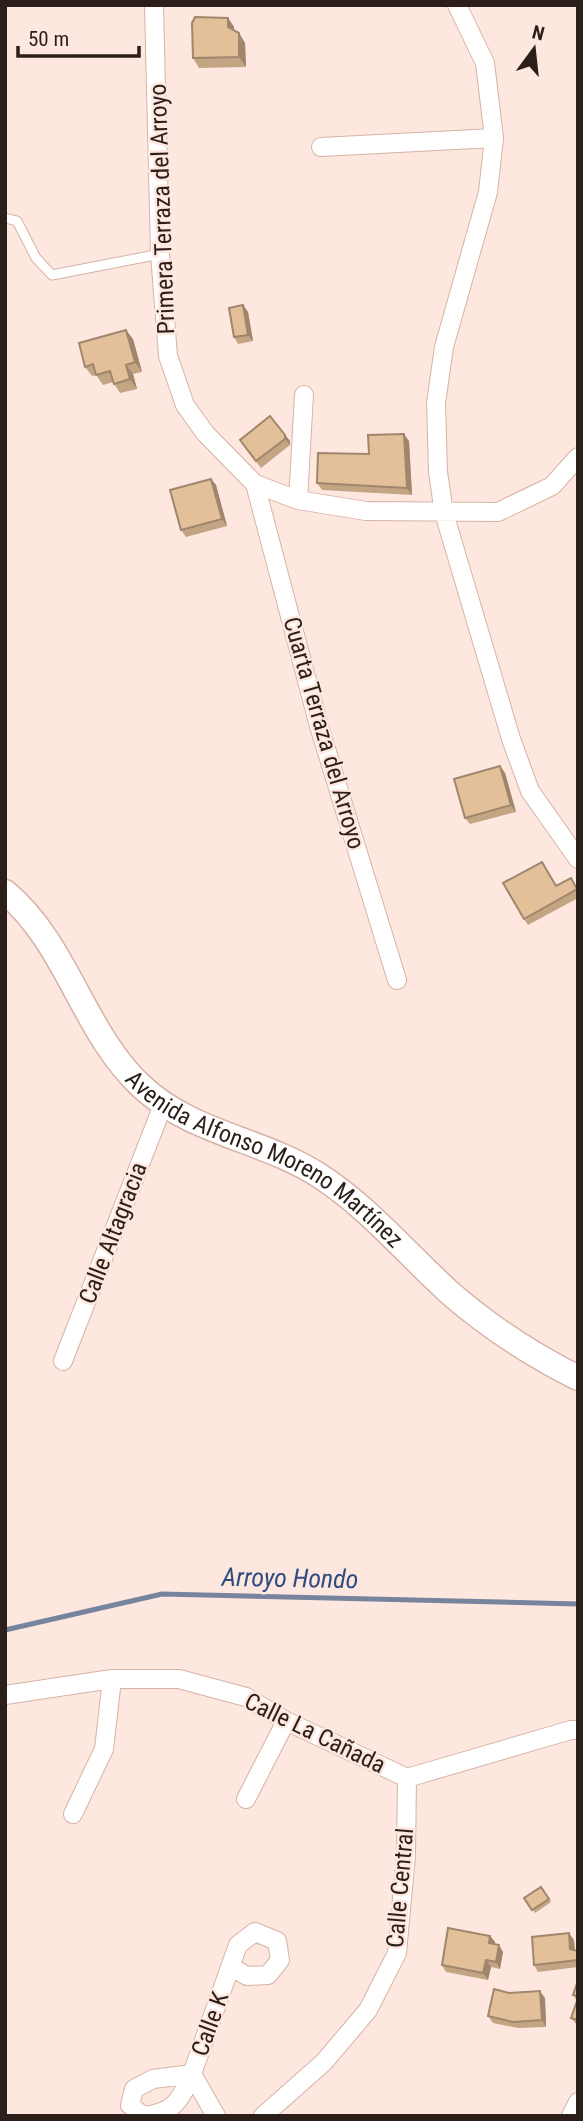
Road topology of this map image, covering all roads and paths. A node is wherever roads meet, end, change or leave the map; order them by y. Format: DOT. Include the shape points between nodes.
graph roads {
  1 [pos="155,5"];
  2 [pos="457,5"];
  3 [pos="494,138"];
  4 [pos="321,147"];
  5 [pos="5,218"];
  6 [pos="160,254"];
  7 [pos="304,395"];
  8 [pos="578,457"];
  9 [pos="255,484"];
  10 [pos="298,500"];
  11 [pos="444,513"];
  12 [pos="578,859"];
  13 [pos="5,892"];
  14 [pos="397,979"];
  15 [pos="163,1105"];
  16 [pos="63,1360"];
  17 [pos="578,1378"];
  18 [pos="113,1679"];
  19 [pos="5,1695"];
  20 [pos="286,1721"];
  21 [pos="578,1730"];
  22 [pos="407,1778"];
  23 [pos="246,1799"];
  24 [pos="73,1814"];
  25 [pos="231,1967"];
  26 [pos="578,2102"];
  27 [pos="216,2116"];
  28 [pos="263,2116"];
  29 [pos="571,2116"];
  1 -- 6 [label="street, Primera Terraza del Arroyo"];
  2 -- 3 [label="street" via="485,63"];
  3 -- 4 [label="street"];
  3 -- 11 [label="street" via="488,192 443,347 436,403"];
  5 -- 6 [label="lane" via="17,221 36,258 52,275"];
  6 -- 9 [label="street, Primera Terraza del Arroyo" via="168,356 186,405 205,433"];
  7 -- 10 [label="street"];
  8 -- 11 [label="street, Primera Terraza del Arroyo" via="552,486 498,512"];
  9 -- 10 [label="street, Primera Terraza del Arroyo"];
  9 -- 14 [label="street, Cuarta Terraza del Arroyo" via="319,726"];
  10 -- 11 [label="street, Primera Terraza del Arroyo" via="366,511"];
  11 -- 12 [label="street" via="530,791"];
  13 -- 15 [label="main road, Avenida Alfonso Moreno Martínez" via="42,934 124,1069"];
  15 -- 16 [label="street, Calle Altagracia"];
  15 -- 17 [label="main road, Avenida Alfonso Moreno Martínez" via="317,1174 490,1326"];
  18 -- 19 [label="street, Calle La Cañada"];
  18 -- 20 [label="street, Calle La Cañada" via="179,1679 246,1697"];
  18 -- 24 [label="street" via="104,1749"];
  20 -- 22 [label="street, Calle La Cañada"];
  20 -- 23 [label="street"];
  21 -- 22 [label="street, Calle La Cañada"];
  22 -- 28 [label="street, Calle Central" via="397,1953 368,2010 324,2062"];
  25 -- 27 [label="street, Calle K" via="191,2074"];
  26 -- 29 [label="street"];
}
